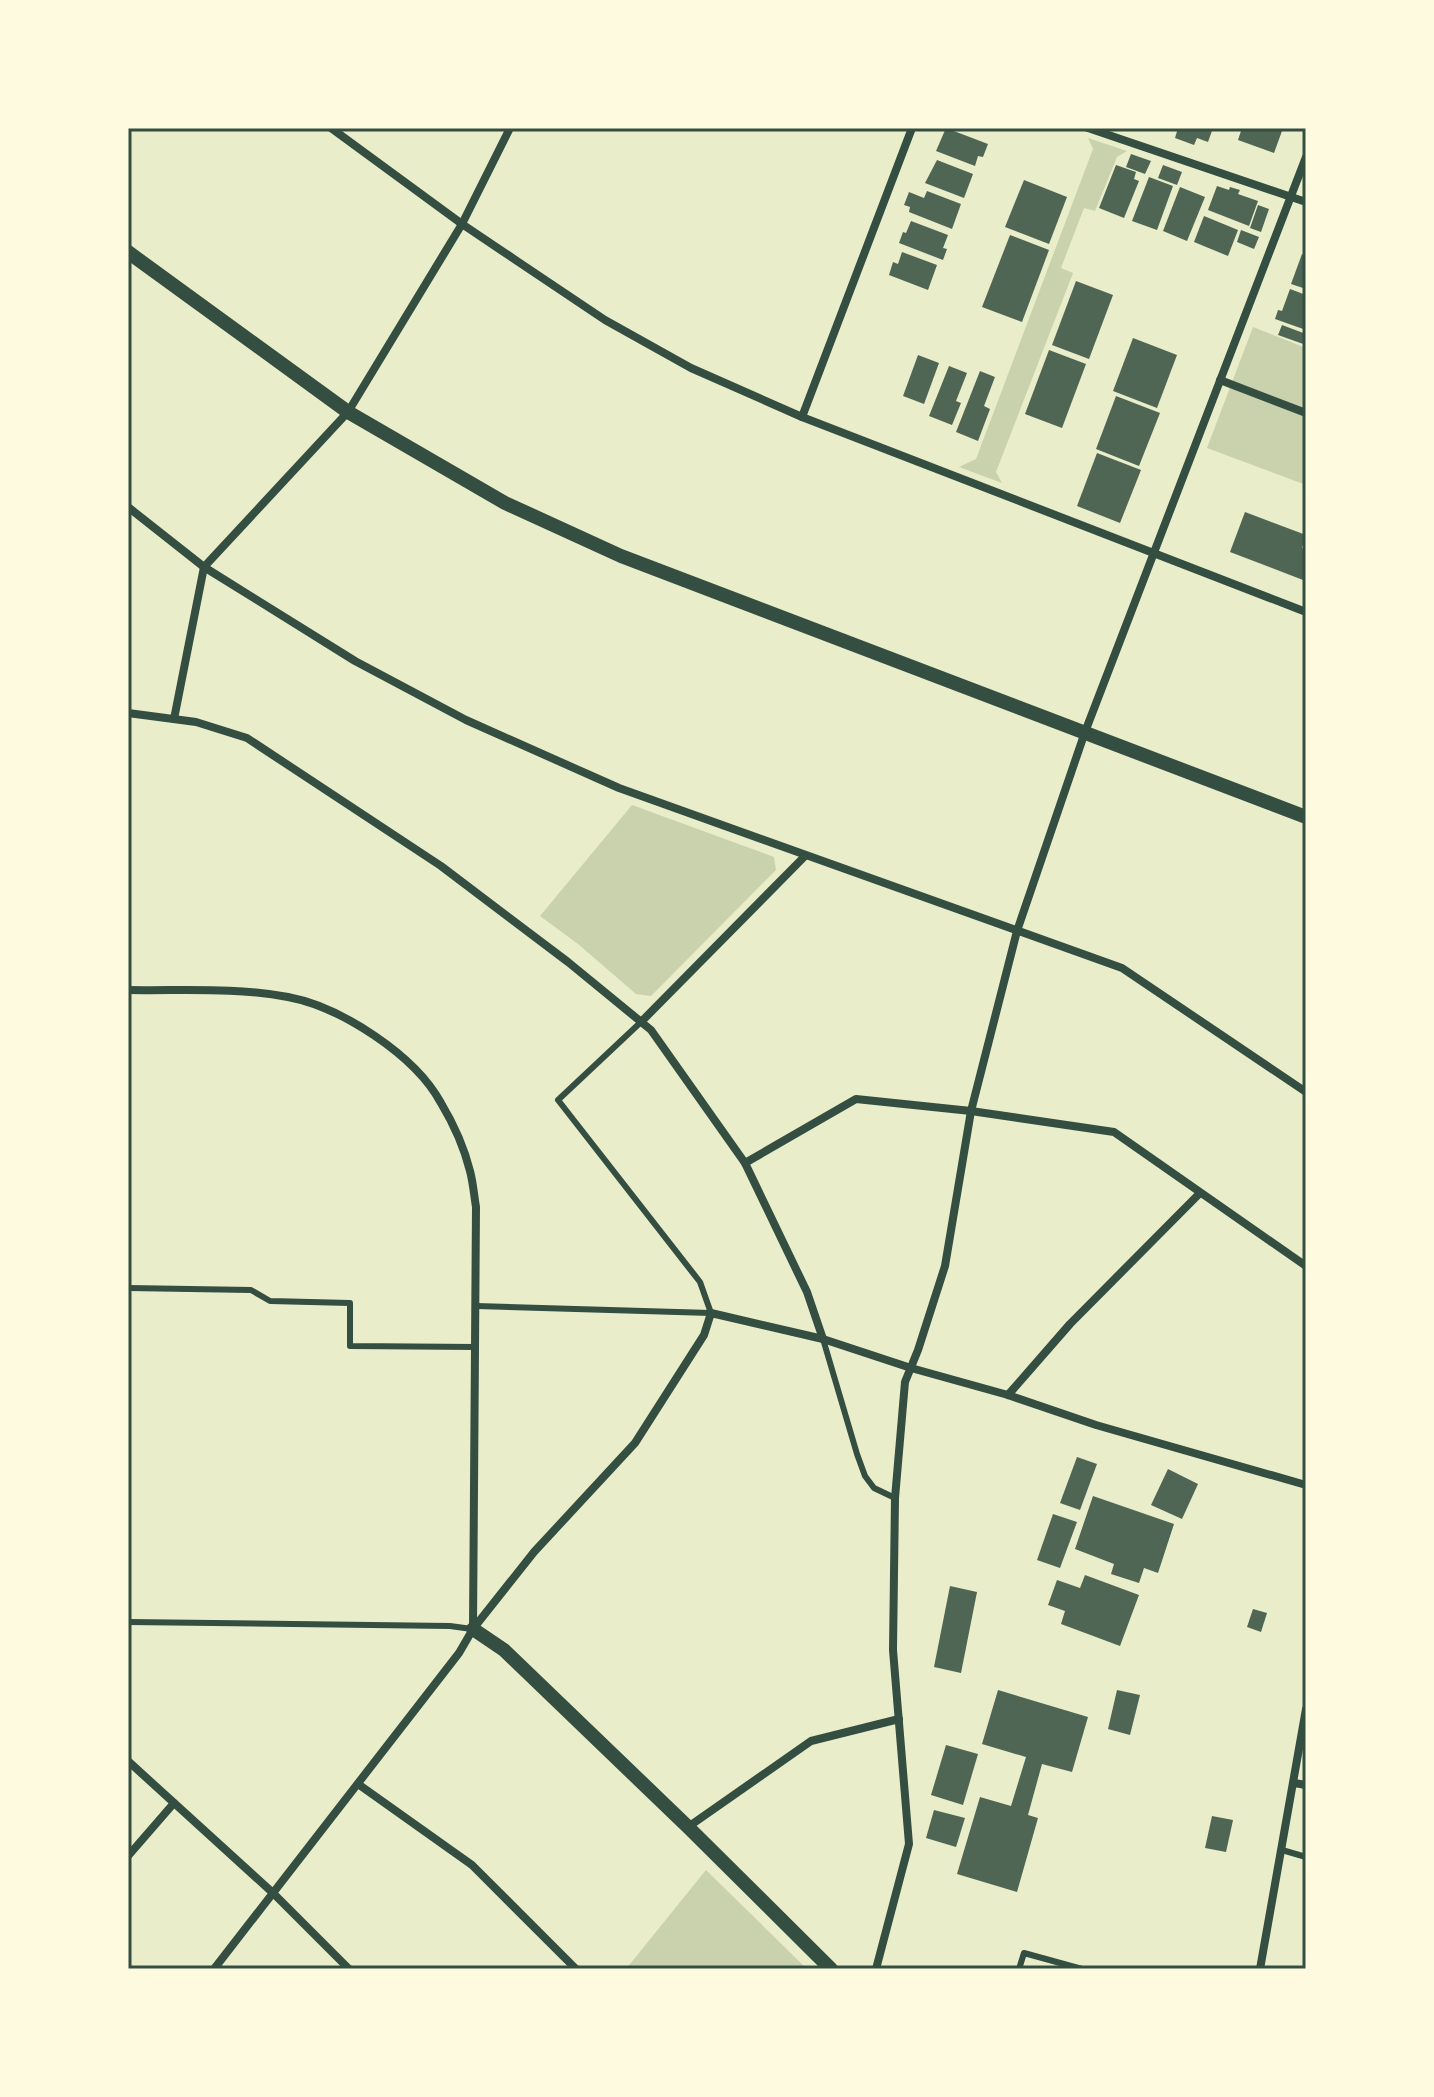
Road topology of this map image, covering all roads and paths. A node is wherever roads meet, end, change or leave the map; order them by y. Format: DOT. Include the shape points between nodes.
graph roads {
  1 [pos="331,128"];
  2 [pos="510,128"];
  3 [pos="912,128"];
  4 [pos="1088,128"];
  5 [pos="1306,157"];
  6 [pos="1290,196"];
  7 [pos="1306,202"];
  8 [pos="462,224"];
  9 [pos="128,252"];
  10 [pos="1220,380"];
  11 [pos="348,412"];
  12 [pos="1306,413"];
  13 [pos="802,417"];
  14 [pos="128,507"];
  15 [pos="1153,554"];
  16 [pos="204,567"];
  17 [pos="1306,612"];
  18 [pos="128,713"];
  19 [pos="174,719"];
  20 [pos="1085,732"];
  21 [pos="1306,817"];
  22 [pos="805,856"];
  23 [pos="1017,931"];
  24 [pos="128,990"];
  25 [pos="641,1022"];
  26 [pos="1306,1092"];
  27 [pos="971,1111"];
  28 [pos="745,1163"];
  29 [pos="1200,1193"];
  30 [pos="1306,1266"];
  31 [pos="128,1288"];
  32 [pos="476,1306"];
  33 [pos="711,1313"];
  34 [pos="823,1339"];
  35 [pos="475,1347"];
  36 [pos="911,1368"];
  37 [pos="1008,1395"];
  38 [pos="1306,1485"];
  39 [pos="895,1498"];
  40 [pos="128,1622"];
  41 [pos="473,1629"];
  42 [pos="1306,1709"];
  43 [pos="899,1719"];
  44 [pos="128,1761"];
  45 [pos="1294,1783"];
  46 [pos="358,1784"];
  47 [pos="1306,1785"];
  48 [pos="174,1803"];
  49 [pos="688,1827"];
  50 [pos="1282,1850"];
  51 [pos="128,1856"];
  52 [pos="1306,1857"];
  53 [pos="273,1893"];
  54 [pos="214,1969"];
  55 [pos="349,1969"];
  56 [pos="576,1969"];
  57 [pos="831,1969"];
  58 [pos="876,1969"];
  59 [pos="1019,1969"];
  60 [pos="1082,1969"];
  61 [pos="1260,1969"];
  1 -- 8 [label="street"];
  2 -- 8 [label="street"];
  3 -- 13 [label="street"];
  4 -- 6 [label="street"];
  5 -- 6 [label="street"];
  6 -- 7 [label="street"];
  6 -- 10 [label="street"];
  8 -- 11 [label="street"];
  8 -- 13 [label="street" via="605,320 691,368"];
  9 -- 11 [label="street"];
  10 -- 12 [label="street"];
  10 -- 15 [label="street"];
  11 -- 16 [label="street"];
  11 -- 20 [label="street" via="505,503 621,556"];
  13 -- 15 [label="street"];
  14 -- 16 [label="street"];
  15 -- 17 [label="street"];
  15 -- 20 [label="street"];
  16 -- 19 [label="street"];
  16 -- 22 [label="street" via="355,661 466,720 619,788"];
  18 -- 19 [label="street"];
  19 -- 25 [label="street" via="260,746 441,866"];
  20 -- 21 [label="street"];
  20 -- 23 [label="street"];
  22 -- 23 [label="street"];
  22 -- 25 [label="street"];
  23 -- 26 [label="street" via="1122,968"];
  23 -- 27 [label="street"];
  24 -- 32 [label="street" via="289,997 364,1028 416,1070 440,1100 470,1171 476,1207"];
  25 -- 28 [label="street"];
  25 -- 33 [label="lane" via="558,1100 700,1282"];
  27 -- 28 [label="street" via="856,1099"];
  27 -- 29 [label="street" via="1114,1132"];
  27 -- 36 [label="street" via="945,1266"];
  28 -- 34 [label="street" via="807,1292"];
  29 -- 30 [label="street"];
  29 -- 37 [label="street"];
  31 -- 35 [label="lane" via="251,1290 270,1301 350,1303 350,1346"];
  32 -- 33 [label="lane"];
  32 -- 35 [label="street"];
  33 -- 34 [label="street"];
  33 -- 41 [label="street" via="704,1335 635,1443 534,1552"];
  34 -- 36 [label="street"];
  34 -- 39 [label="lane" via="865,1476 874,1488"];
  35 -- 41 [label="street"];
  36 -- 37 [label="street"];
  36 -- 39 [label="street" via="905,1382"];
  37 -- 38 [label="street"];
  39 -- 43 [label="street" via="893,1650"];
  40 -- 41 [label="lane"];
  41 -- 46 [label="street"];
  41 -- 49 [label="street" via="504,1650"];
  42 -- 45 [label="street"];
  43 -- 49 [label="street" via="811,1741"];
  43 -- 58 [label="street" via="909,1844"];
  44 -- 48 [label="street"];
  45 -- 47 [label="street"];
  45 -- 50 [label="street"];
  46 -- 53 [label="street"];
  46 -- 56 [label="street" via="472,1865"];
  48 -- 51 [label="street"];
  48 -- 53 [label="street"];
  49 -- 57 [label="street"];
  50 -- 52 [label="lane"];
  50 -- 61 [label="street"];
  53 -- 54 [label="street"];
  53 -- 55 [label="street"];
  59 -- 60 [label="lane" via="1024,1953"];
}
